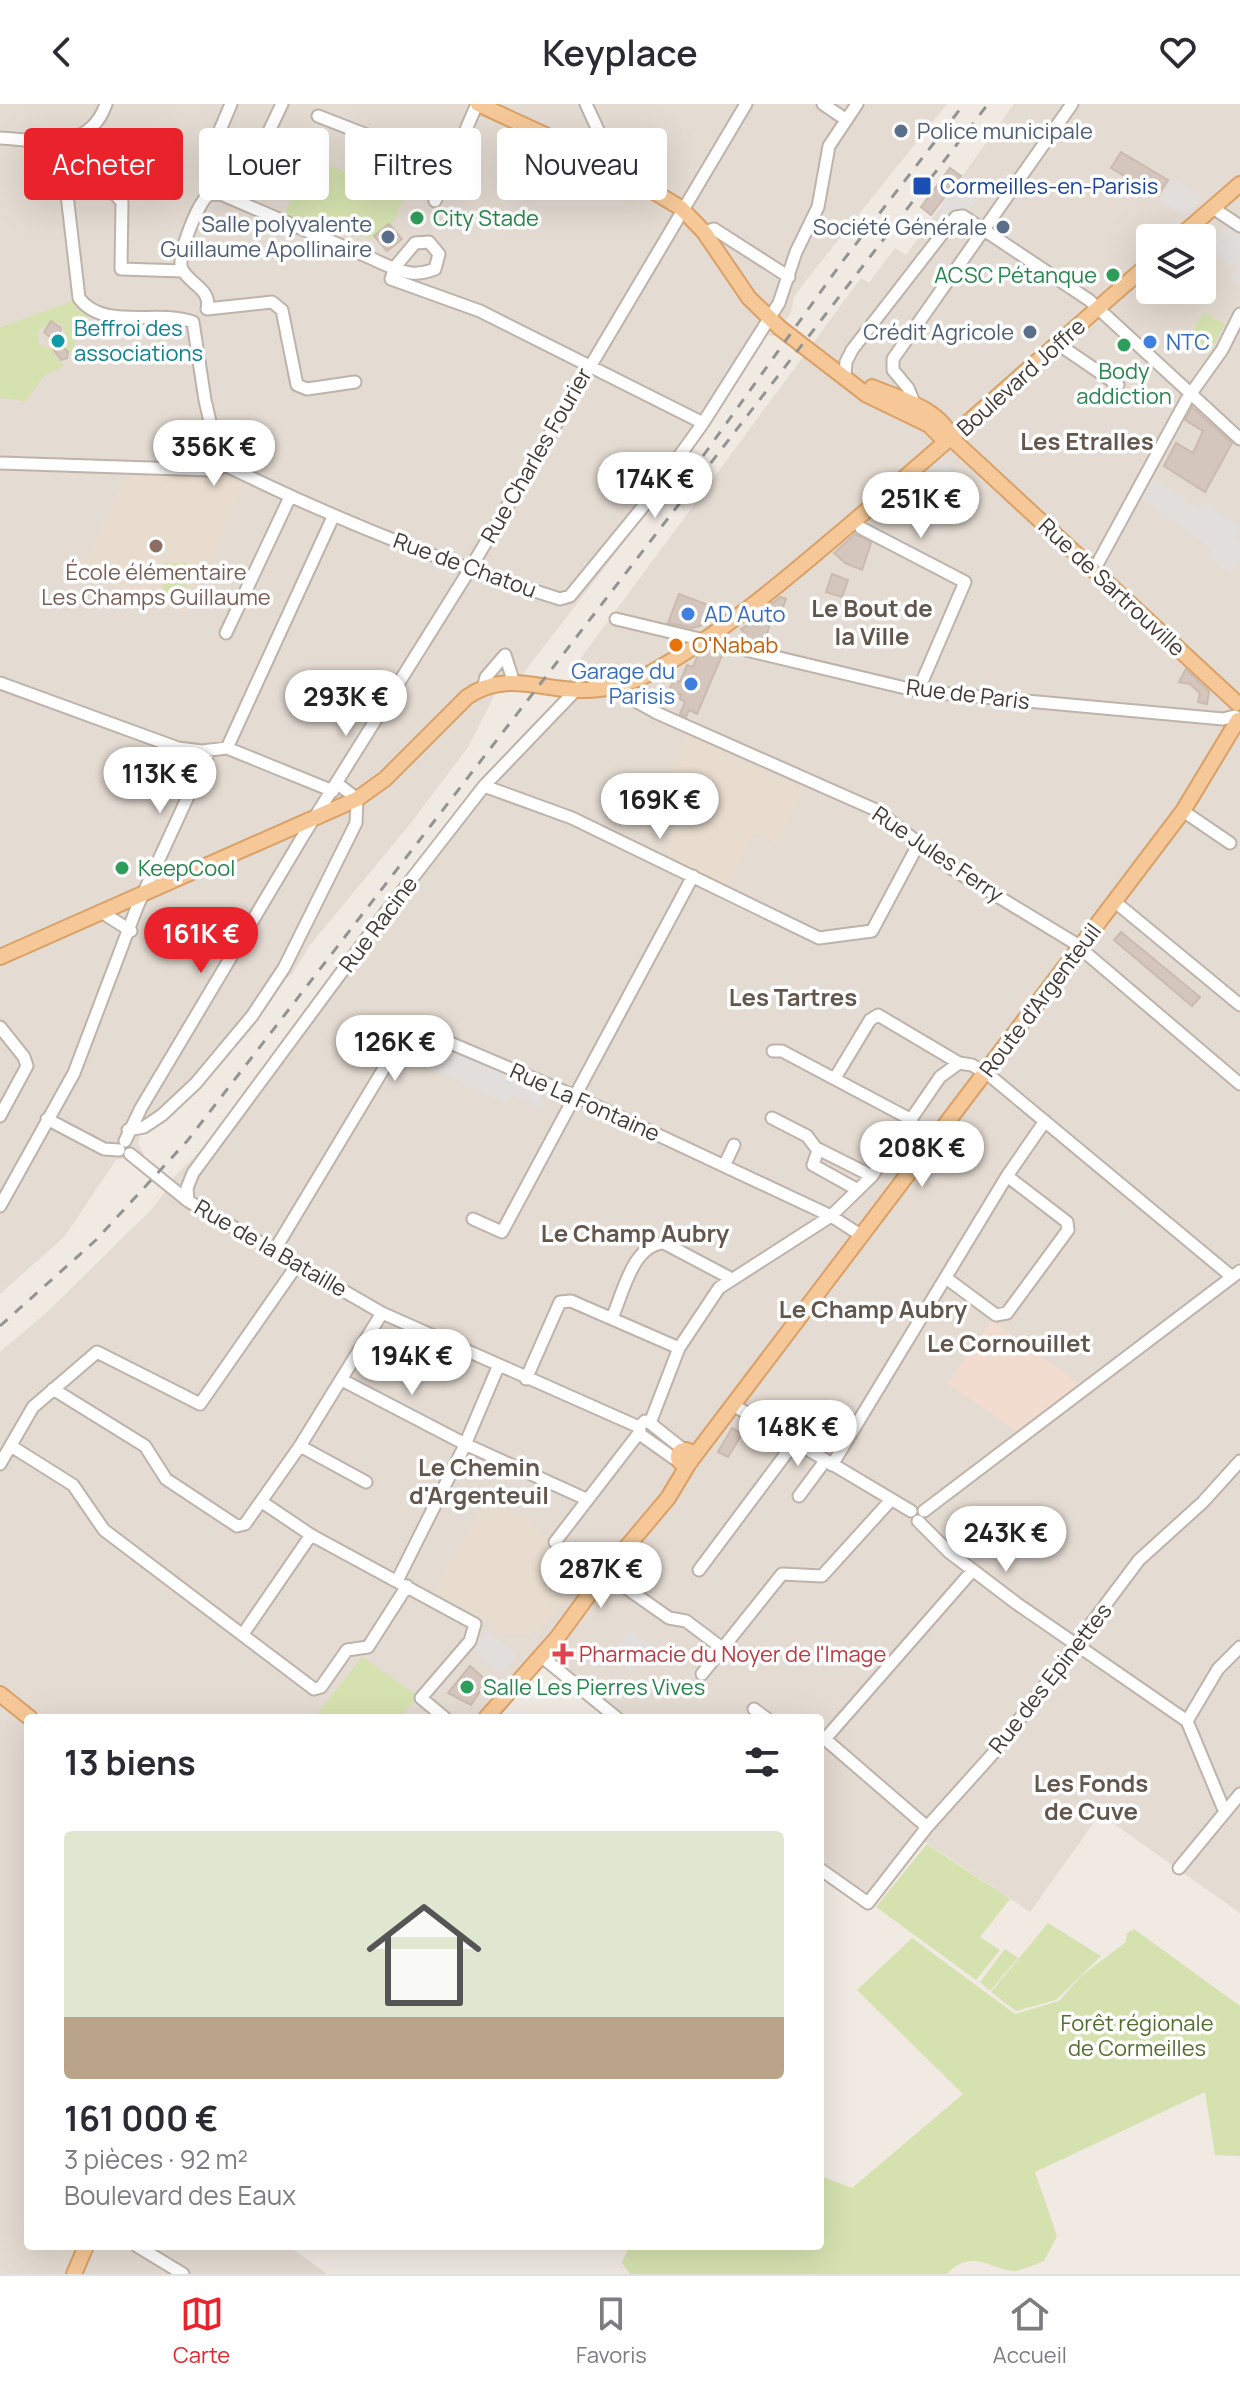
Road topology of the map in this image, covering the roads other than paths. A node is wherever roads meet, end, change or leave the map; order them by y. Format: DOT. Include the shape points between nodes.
graph roads {
  1 [pos="106,104"];
  2 [pos="231,104"];
  3 [pos="282,104"];
  4 [pos="477,104"];
  5 [pos="586,104"];
  6 [pos="746,104"];
  7 [pos="823,104"];
  8 [pos="857,104"];
  9 [pos="1072,104"];
  10 [pos="318,116"];
  11 [pos="845,119"];
  12 [pos="92,128"];
  13 [pos="221,128"];
  14 [pos="271,128"];
  15 [pos="349,128"];
  16 [pos="466,128"];
  17 [pos="529,128"];
  18 [pos="597,128"];
  19 [pos="0,138"];
  20 [pos="24,140"];
  21 [pos="1240,184"];
  22 [pos="66,200"];
  23 [pos="120,200"];
  24 [pos="667,200"];
  25 [pos="681,208"];
  26 [pos="1213,208"];
  27 [pos="1194,224"];
  28 [pos="1240,226"];
  29 [pos="985,231"];
  30 [pos="704,232"];
  31 [pos="183,271"];
  32 [pos="1136,275"];
  33 [pos="789,277"];
  34 [pos="1097,307"];
  35 [pos="207,309"];
  36 [pos="1240,314"];
  37 [pos="769,318"];
  38 [pos="193,322"];
  39 [pos="1058,344"];
  40 [pos="852,350"];
  41 [pos="821,358"];
  42 [pos="590,363"];
  43 [pos="848,378"];
  44 [pos="355,382"];
  45 [pos="1118,385"];
  46 [pos="1192,394"];
  47 [pos="915,405"];
  48 [pos="703,423"];
  49 [pos="952,439"];
  50 [pos="1240,439"];
  51 [pos="217,452"];
  52 [pos="0,463"];
  53 [pos="223,464"];
  54 [pos="211,470"];
  55 [pos="290,497"];
  56 [pos="333,517"];
  57 [pos="861,528"];
  58 [pos="470,569"];
  59 [pos="1094,570"];
  60 [pos="616,619"];
  61 [pos="226,633"];
  62 [pos="706,640"];
  63 [pos="513,680"];
  64 [pos="0,683"];
  65 [pos="620,685"];
  66 [pos="483,688"];
  67 [pos="576,690"];
  68 [pos="918,691"];
  69 [pos="1238,712"];
  70 [pos="227,748"];
  71 [pos="209,751"];
  72 [pos="484,786"];
  73 [pos="336,787"];
  74 [pos="357,799"];
  75 [pos="1183,811"];
  76 [pos="312,822"];
  77 [pos="919,843"];
  78 [pos="1230,843"];
  79 [pos="693,876"];
  80 [pos="142,895"];
  81 [pos="1114,901"];
  82 [pos="103,913"];
  83 [pos="131,931"];
  84 [pos="1079,948"];
  85 [pos="0,957"];
  86 [pos="1240,1005"];
  87 [pos="0,1027"];
  88 [pos="773,1051"];
  89 [pos="959,1063"];
  90 [pos="986,1072"];
  91 [pos="835,1078"];
  92 [pos="1240,1084"];
  93 [pos="575,1096"];
  94 [pos="0,1116"];
  95 [pos="772,1118"];
  96 [pos="47,1119"];
  97 [pos="912,1120"];
  98 [pos="1045,1121"];
  99 [pos="126,1144"];
  100 [pos="734,1145"];
  101 [pos="816,1156"];
  102 [pos="724,1166"];
  103 [pos="872,1176"];
  104 [pos="1007,1176"];
  105 [pos="858,1190"];
  106 [pos="188,1201"];
  107 [pos="0,1206"];
  108 [pos="831,1216"];
  109 [pos="473,1219"];
  110 [pos="862,1236"];
  111 [pos="274,1251"];
  112 [pos="297,1265"];
  113 [pos="1236,1274"];
  114 [pos="730,1278"];
  115 [pos="946,1278"];
  116 [pos="382,1313"];
  117 [pos="612,1318"];
  118 [pos="679,1348"];
  119 [pos="498,1367"];
  120 [pos="526,1379"];
  121 [pos="342,1380"];
  122 [pos="53,1389"];
  123 [pos="733,1405"];
  124 [pos="643,1428"];
  125 [pos="794,1443"];
  126 [pos="465,1444"];
  127 [pos="11,1446"];
  128 [pos="300,1446"];
  129 [pos="685,1457"];
  130 [pos="1240,1461"];
  131 [pos="828,1463"];
  132 [pos="0,1464"];
  133 [pos="366,1482"];
  134 [pos="799,1496"];
  135 [pos="586,1499"];
  136 [pos="890,1501"];
  137 [pos="262,1502"];
  138 [pos="918,1514"];
  139 [pos="311,1535"];
  140 [pos="555,1542"];
  141 [pos="699,1570"];
  142 [pos="973,1570"];
  143 [pos="615,1580"];
  144 [pos="403,1582"];
  145 [pos="243,1634"];
  146 [pos="1076,1646"];
  147 [pos="1240,1647"];
  148 [pos="722,1648"];
  149 [pos="542,1657"];
  150 [pos="702,1674"];
  151 [pos="0,1694"];
  152 [pos="754,1709"];
  153 [pos="25,1714"];
  154 [pos="440,1714"];
  155 [pos="490,1714"];
  156 [pos="612,1714"];
  157 [pos="761,1714"];
  158 [pos="1187,1721"];
  159 [pos="824,1739"];
  160 [pos="824,1741"];
  161 [pos="1240,1794"];
  162 [pos="1224,1810"];
  163 [pos="927,1827"];
  164 [pos="1179,1868"];
  165 [pos="824,1872"];
  166 [pos="84,2250"];
  167 [pos="144,2250"];
  168 [pos="74,2274"];
  169 [pos="183,2274"];
  1 -- 12 [label="street"];
  2 -- 13 [label="street"];
  3 -- 14 [label="street"];
  4 -- 16 [label="street"];
  4 -- 17 [label="main road"];
  5 -- 18 [label="street"];
  6 -- 25 [label="street, Rue Charles Fourier"];
  7 -- 11 [label="street"];
  8 -- 11 [label="street, Rue de Chatou"];
  9 -- 29 [label="street"];
  10 -- 15 [label="street"];
  11 -- 33 [label="street, Rue de Chatou" via="829,146 818,207"];
  19 -- 20 [label="street"];
  21 -- 26 [label="main road"];
  22 -- 38 [label="street" via="79,298 88,310 100,316 176,316"];
  23 -- 31 [label="street" via="121,269"];
  24 -- 25 [label="main road"];
  25 -- 30 [label="main road"];
  25 -- 42 [label="street, Rue Charles Fourier"];
  26 -- 27 [label="main road"];
  26 -- 28 [label="street"];
  29 -- 34 [label="street"];
  29 -- 40 [label="street" via="956,217"];
  29 -- 47 [label="street" via="893,359 893,370"];
  30 -- 33 [label="street" via="714,229"];
  30 -- 37 [label="main road"];
  31 -- 35 [label="street" via="203,290"];
  31 -- 42 [label="street" via="180,255 201,203 208,195 221,194 395,267 391,279 480,311"];
  32 -- 34 [label="main road, Boulevard Joffre"];
  33 -- 37 [label="street, Rue de Chatou"];
  34 -- 39 [label="main road, Boulevard Joffre"];
  34 -- 46 [label="street"];
  35 -- 38 [label="street"];
  35 -- 44 [label="street" via="272,302 282,310 297,385 307,389"];
  36 -- 46 [label="street"];
  37 -- 41 [label="main road"];
  37 -- 48 [label="street, Rue de Chatou"];
  38 -- 51 [label="street"];
  39 -- 45 [label="street"];
  39 -- 49 [label="main road, Boulevard Joffre"];
  40 -- 41 [label="street"];
  40 -- 43 [label="street" via="845,366"];
  41 -- 43 [label="main road"];
  42 -- 48 [label="street"];
  42 -- 58 [label="street, Rue Charles Fourier"];
  43 -- 47 [label="main road"];
  43 -- 49 [label="main road" via="867,395"];
  46 -- 50 [label="street"];
  46 -- 59 [label="street"];
  47 -- 49 [label="main road" via="940,420"];
  48 -- 58 [label="street, Rue de Chatou" via="570,596 560,599"];
  49 -- 59 [label="main road, Rue de Sartrouville"];
  49 -- 62 [label="main road, Boulevard Joffre" via="747,613"];
  51 -- 53 [label="street"];
  51 -- 54 [label="street" via="205,459"];
  52 -- 54 [label="street"];
  53 -- 54 [label="street"];
  53 -- 55 [label="street, Rue de Chatou"];
  55 -- 56 [label="street, Rue de Chatou"];
  55 -- 61 [label="street"];
  56 -- 58 [label="street, Rue de Chatou"];
  56 -- 70 [label="street"];
  57 -- 68 [label="street" via="965,582"];
  58 -- 73 [label="street, Rue Charles Fourier"];
  59 -- 69 [label="main road, Rue de Sartrouville"];
  60 -- 62 [label="street, Rue de Paris"];
  62 -- 65 [label="main road, Boulevard Joffre"];
  62 -- 68 [label="street, Rue de Paris"];
  63 -- 66 [label="main road, Boulevard Joffre"];
  63 -- 66 [label="street" via="505,655"];
  63 -- 67 [label="main road, Boulevard Joffre"];
  64 -- 71 [label="street" via="178,748"];
  65 -- 67 [label="main road, Boulevard Joffre"];
  65 -- 77 [label="street, Rue Jules Ferry" via="628,697 657,713 870,806"];
  66 -- 74 [label="main road, Boulevard Joffre" via="462,701 385,779"];
  67 -- 72 [label="street, Rue Racine"];
  68 -- 69 [label="street, Rue de Paris" via="1223,719"];
  69 -- 75 [label="main road, Route d'Argenteuil"];
  70 -- 71 [label="street"];
  70 -- 73 [label="street"];
  71 -- 80 [label="street"];
  72 -- 79 [label="street" via="572,818"];
  72 -- 106 [label="street, Rue Racine" via="193,1173"];
  73 -- 74 [label="street"];
  73 -- 76 [label="street, Rue Charles Fourier"];
  74 -- 76 [label="main road, Boulevard Joffre"];
  74 -- 99 [label="street" via="356,823 272,989 196,1083"];
  75 -- 78 [label="street"];
  75 -- 81 [label="main road, Route d'Argenteuil"];
  76 -- 80 [label="main road, Boulevard Joffre"];
  76 -- 99 [label="street, Rue Charles Fourier"];
  77 -- 79 [label="street" via="878,923 862,935 819,938"];
  77 -- 84 [label="street, Rue Jules Ferry"];
  79 -- 93 [label="street"];
  80 -- 82 [label="main road, Boulevard Joffre"];
  80 -- 83 [label="street"];
  81 -- 84 [label="main road, Route d'Argenteuil"];
  81 -- 86 [label="street"];
  82 -- 83 [label="street"];
  82 -- 85 [label="main road, Boulevard Joffre"];
  83 -- 96 [label="street" via="74,1073"];
  84 -- 90 [label="main road, Route d'Argenteuil"];
  84 -- 92 [label="street, Rue Jules Ferry"];
  87 -- 94 [label="street" via="27,1066"];
  88 -- 91 [label="street"];
  89 -- 90 [label="street"];
  89 -- 91 [label="street" via="878,1015"];
  89 -- 97 [label="street" via="940,1077"];
  90 -- 98 [label="street"];
  90 -- 110 [label="main road, Route d'Argenteuil"];
  91 -- 97 [label="street"];
  93 -- 102 [label="street, Rue La Fontaine"];
  93 -- 109 [label="street" via="502,1232"];
  93 -- 111 [label="street, Rue La Fontaine" via="420,1029 409,1029"];
  95 -- 103 [label="street"];
  96 -- 99 [label="street, Rue de la Bataille" via="104,1149"];
  96 -- 107 [label="street"];
  97 -- 103 [label="street"];
  98 -- 104 [label="street"];
  98 -- 113 [label="street"];
  99 -- 106 [label="street, Rue de la Bataille"];
  100 -- 102 [label="street"];
  101 -- 105 [label="street" via="813,1165"];
  102 -- 108 [label="street, Rue La Fontaine"];
  103 -- 105 [label="street"];
  104 -- 115 [label="street"];
  104 -- 115 [label="street" via="1067,1222 1068,1230 1007,1313 996,1315"];
  105 -- 108 [label="street"];
  106 -- 111 [label="street, Rue de la Bataille"];
  108 -- 110 [label="street, Rue La Fontaine"];
  108 -- 114 [label="street"];
  110 -- 123 [label="main road, Route d'Argenteuil"];
  111 -- 112 [label="street, Rue de la Bataille"];
  112 -- 116 [label="street, Rue de la Bataille"];
  112 -- 122 [label="street" via="200,1404 97,1352"];
  113 -- 138 [label="street"];
  114 -- 117 [label="street" via="664,1243 652,1243 641,1251"];
  114 -- 118 [label="street" via="705,1305"];
  115 -- 131 [label="street"];
  116 -- 119 [label="street, Rue de la Bataille"];
  116 -- 121 [label="street"];
  117 -- 118 [label="street"];
  117 -- 120 [label="street" via="571,1301 560,1302"];
  118 -- 124 [label="street"];
  119 -- 120 [label="street, Rue de la Bataille"];
  119 -- 126 [label="street"];
  120 -- 124 [label="street, Rue de la Bataille"];
  121 -- 126 [label="street"];
  121 -- 128 [label="street"];
  122 -- 127 [label="street" via="33,1407"];
  122 -- 137 [label="street" via="145,1446 166,1479 229,1524 245,1524"];
  123 -- 125 [label="street"];
  123 -- 129 [label="main road, Route d'Argenteuil"];
  124 -- 129 [label="street, Rue de la Bataille"];
  124 -- 135 [label="street"];
  125 -- 131 [label="street"];
  125 -- 141 [label="street"];
  126 -- 135 [label="street"];
  126 -- 144 [label="street"];
  127 -- 132 [label="street"];
  127 -- 145 [label="street" via="73,1485 104,1530"];
  128 -- 133 [label="street"];
  128 -- 137 [label="street"];
  129 -- 149 [label="main road, Route d'Argenteuil" via="662,1502"];
  130 -- 146 [label="street, Rue des Epinettes" via="1139,1560"];
  131 -- 134 [label="street"];
  131 -- 136 [label="street"];
  135 -- 140 [label="street"];
  136 -- 138 [label="street"];
  136 -- 148 [label="street" via="822,1576 782,1574"];
  137 -- 139 [label="street"];
  138 -- 142 [label="street"];
  139 -- 144 [label="street"];
  139 -- 145 [label="street"];
  142 -- 146 [label="street"];
  142 -- 159 [label="street"];
  143 -- 148 [label="street"];
  144 -- 145 [label="street" via="368,1647 347,1650 321,1687 314,1689"];
  144 -- 154 [label="street" via="475,1624 473,1636 421,1698"];
  146 -- 158 [label="street"];
  146 -- 163 [label="street, Rue des Epinettes" via="997,1749"];
  147 -- 158 [label="street" via="1218,1669"];
  148 -- 150 [label="street"];
  149 -- 155 [label="main road, Route d'Argenteuil"];
  149 -- 156 [label="street"];
  151 -- 153 [label="main road"];
  152 -- 157 [label="street"];
  158 -- 162 [label="street"];
  160 -- 163 [label="street"];
  161 -- 162 [label="street"];
  162 -- 164 [label="street"];
  163 -- 165 [label="street, Rue des Epinettes" via="868,1903"];
  166 -- 168 [label="main road"];
  167 -- 169 [label="street"];
}
